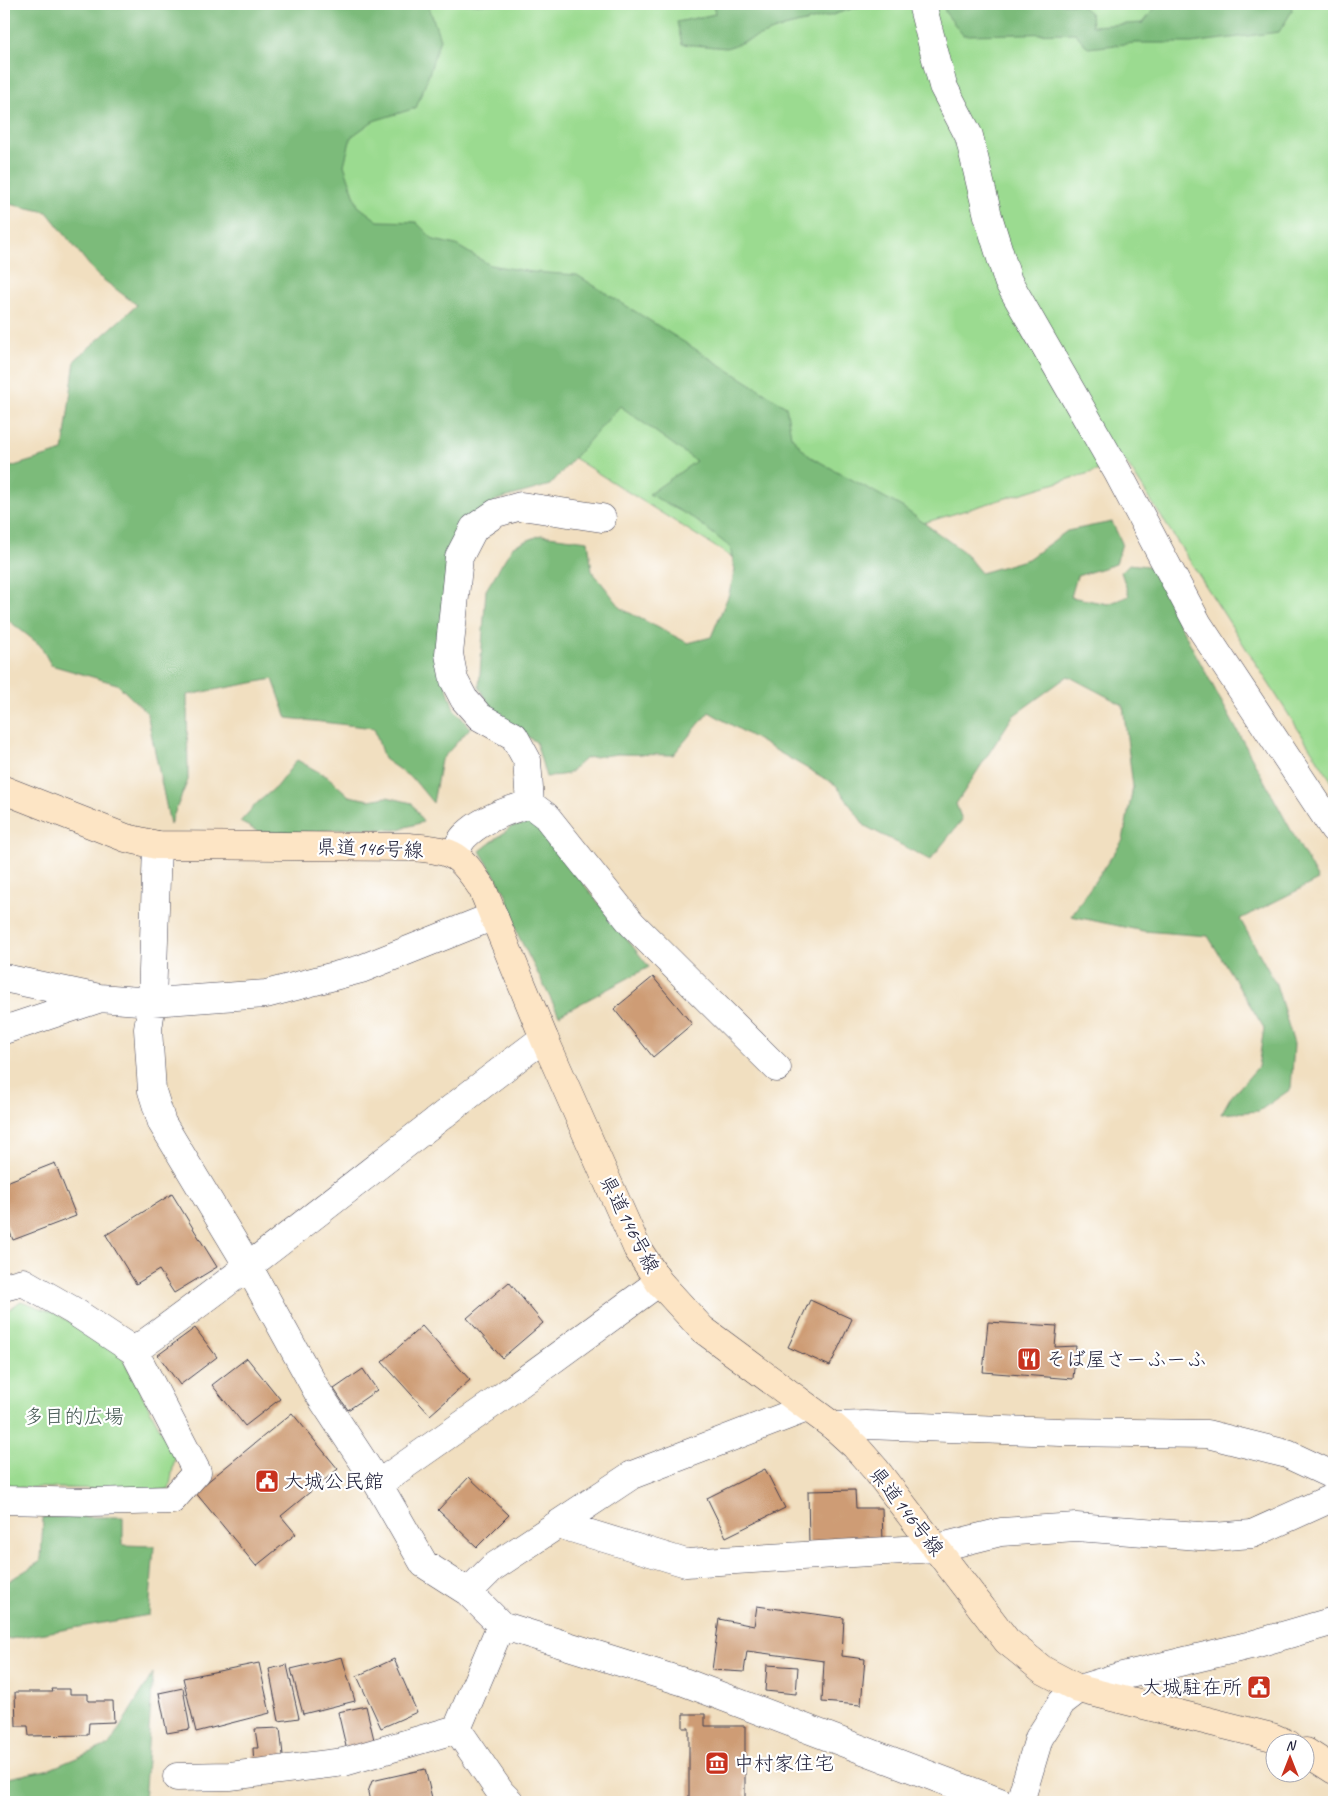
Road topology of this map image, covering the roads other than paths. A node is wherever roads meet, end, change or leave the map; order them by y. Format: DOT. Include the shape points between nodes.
graph roads {
  1 [pos="922,4"];
  2 [pos="602,518"];
  3 [pos="4,790"];
  4 [pos="530,804"];
  5 [pos="1334,828"];
  6 [pos="157,845"];
  7 [pos="453,855"];
  8 [pos="494,916"];
  9 [pos="4,978"];
  10 [pos="99,998"];
  11 [pos="152,1002"];
  12 [pos="4,1030"];
  13 [pos="544,1038"];
  14 [pos="777,1068"];
  15 [pos="248,1266"];
  16 [pos="659,1282"];
  17 [pos="4,1287"];
  18 [pos="134,1351"];
  19 [pos="807,1408"];
  20 [pos="833,1426"];
  21 [pos="1334,1476"];
  22 [pos="378,1484"];
  23 [pos="1334,1498"];
  24 [pos="4,1500"];
  25 [pos="558,1524"];
  26 [pos="937,1548"];
  27 [pos="468,1592"];
  28 [pos="1334,1621"];
  29 [pos="501,1625"];
  30 [pos="1079,1690"];
  31 [pos="457,1729"];
  32 [pos="1266,1736"];
  33 [pos="1316,1758"];
  34 [pos="1334,1770"];
  35 [pos="177,1777"];
  36 [pos="510,1802"];
  37 [pos="1000,1802"];
  38 [pos="1020,1802"];
  1 -- 5 [label="street" via="943,86 969,136 1008,281 1117,471 1198,624"];
  2 -- 4 [label="street" via="521,506 496,513 474,528 459,557 449,654 454,680 480,718 514,736 527,760"];
  3 -- 6 [label="main road, 県道146号線" via="126,838"];
  4 -- 7 [label="street" via="477,825 464,836"];
  4 -- 14 [label="street" via="546,816 632,924"];
  6 -- 7 [label="main road, 県道146号線" via="409,847"];
  6 -- 11 [label="street"];
  7 -- 8 [label="main road, 県道146号線" via="482,888"];
  8 -- 11 [label="street" via="361,969 266,994"];
  8 -- 13 [label="main road, 県道146号線"];
  9 -- 10 [label="street"];
  10 -- 11 [label="street"];
  10 -- 12 [label="street"];
  11 -- 15 [label="street" via="148,1029 152,1091 162,1122"];
  13 -- 15 [label="street"];
  13 -- 16 [label="main road, 県道146号線" via="637,1248"];
  15 -- 18 [label="street"];
  15 -- 22 [label="street" via="318,1391"];
  16 -- 19 [label="main road, 県道146号線" via="702,1329"];
  16 -- 22 [label="street"];
  17 -- 18 [label="street" via="23,1282"];
  18 -- 24 [label="street" via="197,1472 172,1500"];
  19 -- 20 [label="main road, 県道146号線"];
  19 -- 25 [label="street" via="632,1475"];
  20 -- 21 [label="street" via="1207,1434 1287,1454"];
  20 -- 26 [label="main road, 県道146号線" via="876,1470"];
  22 -- 27 [label="street" via="424,1564"];
  23 -- 26 [label="street" via="1252,1534 1213,1537 1076,1526 1001,1532"];
  25 -- 26 [label="street" via="686,1563"];
  25 -- 27 [label="street" via="492,1568"];
  26 -- 30 [label="main road, 県道146号線" via="1007,1641 1044,1670"];
  27 -- 29 [label="street"];
  28 -- 30 [label="street"];
  29 -- 31 [label="street"];
  29 -- 37 [label="street" via="684,1682"];
  30 -- 32 [label="main road, 県道146号線"];
  30 -- 38 [label="street" via="1062,1702 1039,1738"];
  31 -- 35 [label="street" via="344,1762 230,1776"];
  31 -- 36 [label="street"];
  33 -- 34 [label="main road"];
}
